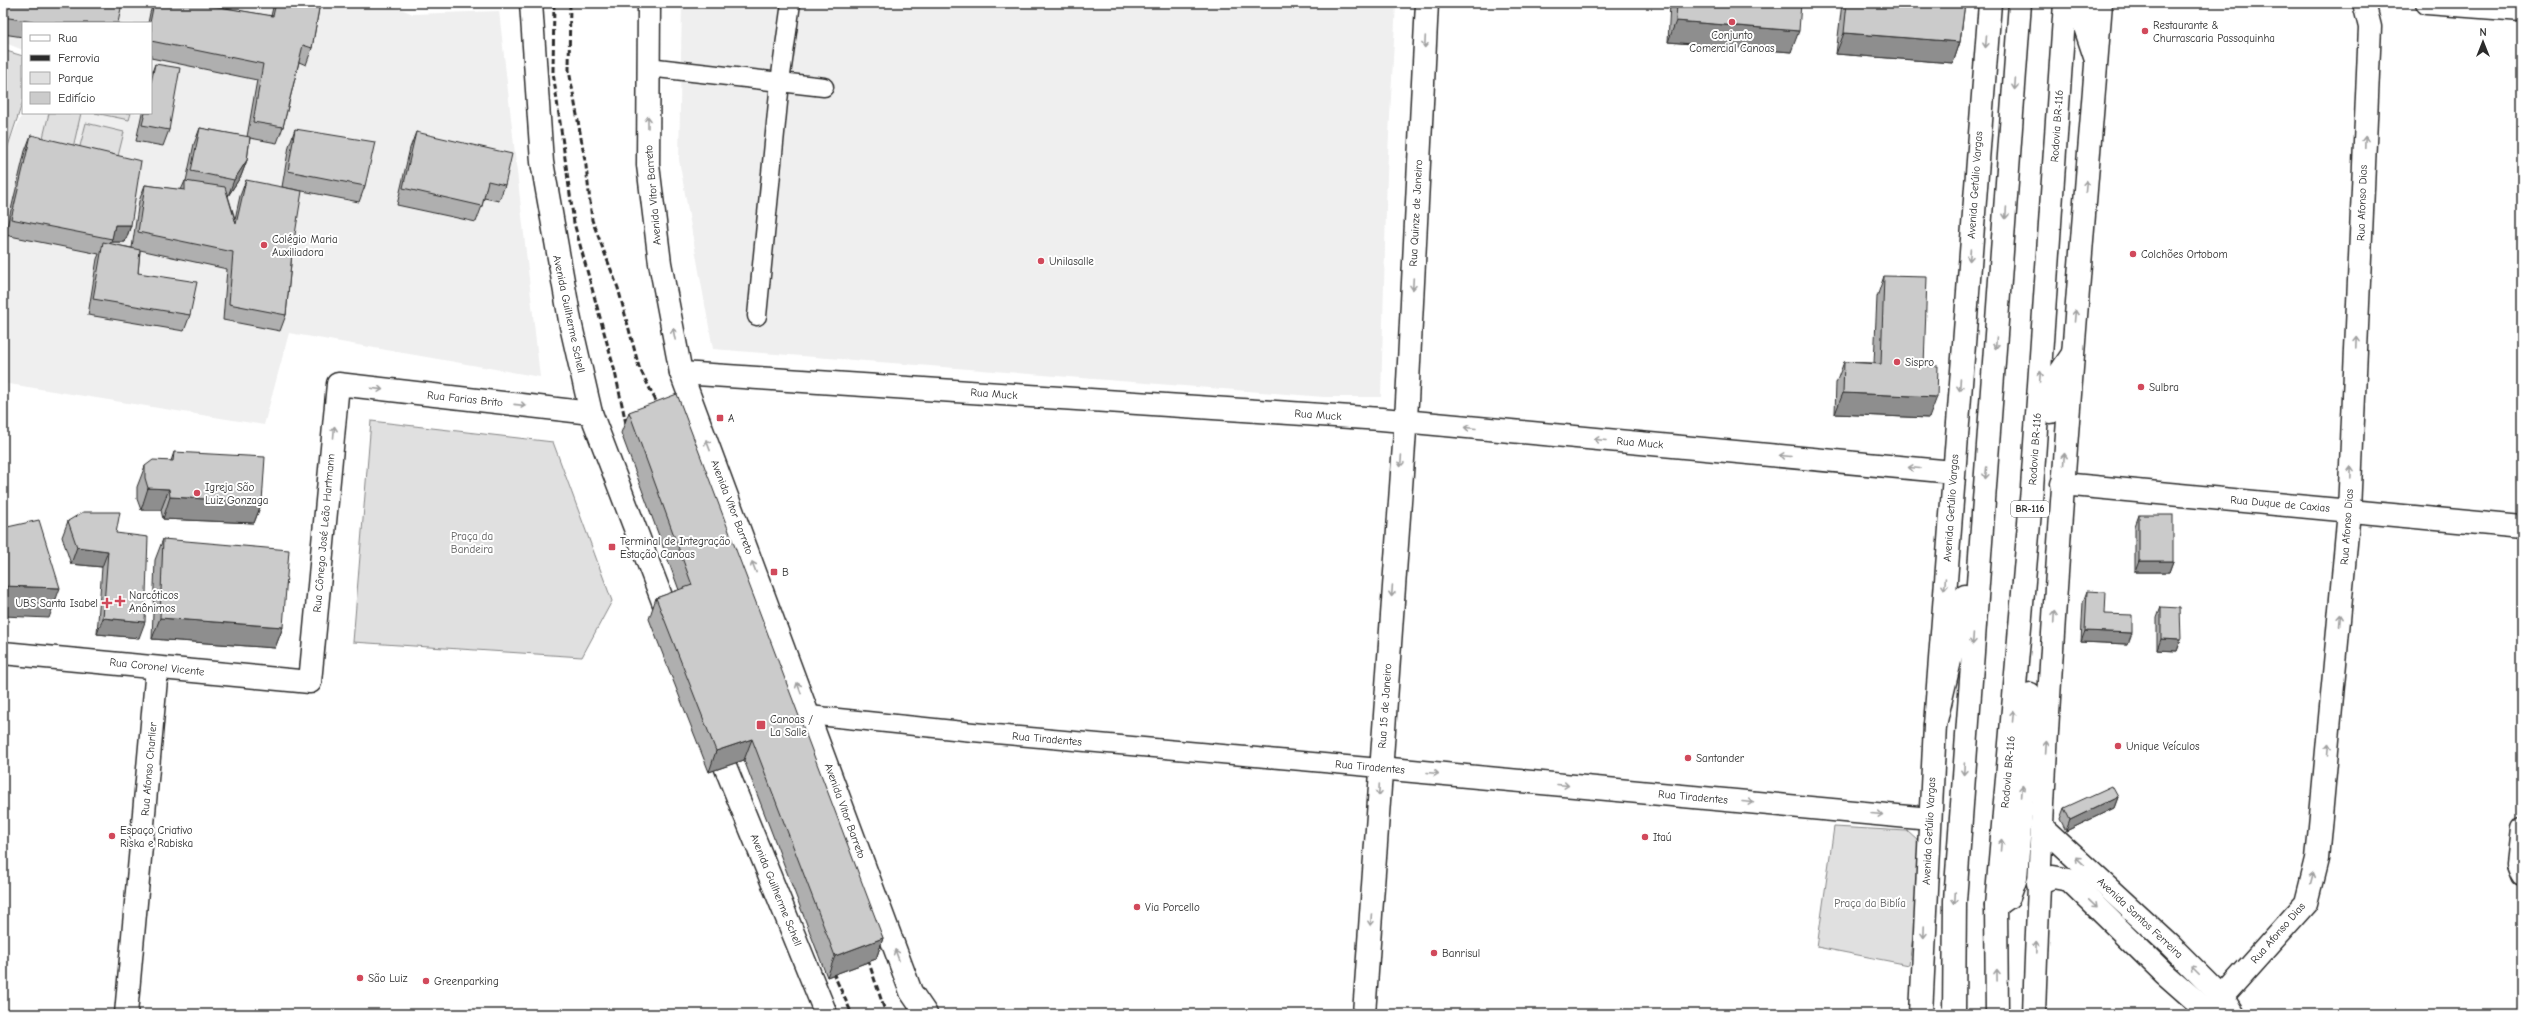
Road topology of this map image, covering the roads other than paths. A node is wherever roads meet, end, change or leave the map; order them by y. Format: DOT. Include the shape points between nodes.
graph roads {
  1 [pos="531,3"];
  2 [pos="649,3"];
  3 [pos="791,3"];
  4 [pos="1427,3"];
  5 [pos="1990,3"];
  6 [pos="2020,3"];
  7 [pos="2065,3"];
  8 [pos="2077,3"];
  9 [pos="2101,3"];
  10 [pos="2364,3"];
  11 [pos="2427,3"];
  12 [pos="2522,10"];
  13 [pos="2096,60"];
  14 [pos="648,67"];
  15 [pos="780,82"];
  16 [pos="824,87"];
  17 [pos="757,316"];
  18 [pos="2072,355"];
  19 [pos="681,373"];
  20 [pos="338,384"];
  21 [pos="591,413"];
  22 [pos="1404,422"];
  23 [pos="1953,472"];
  24 [pos="2062,484"];
  25 [pos="2349,511"];
  26 [pos="2522,528"];
  27 [pos="1980,530"];
  28 [pos="667,612"];
  29 [pos="3,653"];
  30 [pos="157,668"];
  31 [pos="310,682"];
  32 [pos="809,715"];
  33 [pos="1935,725"];
  34 [pos="725,766"];
  35 [pos="1380,768"];
  36 [pos="1930,819"];
  37 [pos="2041,826"];
  38 [pos="2522,829"];
  39 [pos="2522,874"];
  40 [pos="2038,884"];
  41 [pos="1996,906"];
  42 [pos="911,992"];
  43 [pos="2219,1009"];
  44 [pos="126,1014"];
  45 [pos="826,1014"];
  46 [pos="913,1014"];
  47 [pos="926,1014"];
  48 [pos="1364,1014"];
  49 [pos="1921,1014"];
  50 [pos="1954,1014"];
  51 [pos="1997,1014"];
  52 [pos="2034,1014"];
  1 -- 21 [label="main road, Avenida Guilherme Schell" via="542,162 566,303"];
  2 -- 14 [label="main road, Avenida Vitor Barreto"];
  3 -- 15 [label="street"];
  4 -- 22 [label="main road, Rua Quinze de Janeiro, one-way"];
  5 -- 23 [label="main road, Avenida Getúlio Vargas, one-way"];
  6 -- 27 [label="main road, one-way"];
  41 -- 7 [label="main road, Rodovia BR-116 / BR-116, one-way" via="2032,488"];
  8 -- 13 [label="main road"];
  9 -- 13 [label="main road"];
  25 -- 10 [label="main road, Rua Afonso Dias, one-way" via="2370,27"];
  11 -- 12 [label="main road"];
  18 -- 13 [label="main road, one-way"];
  14 -- 15 [label="street"];
  19 -- 14 [label="main road, Avenida Vitor Barreto, one-way" via="660,264 648,165"];
  15 -- 16 [label="street"];
  15 -- 17 [label="street"];
  24 -- 18 [label="main road, one-way"];
  41 -- 18 [label="main road, BR-116, one-way" via="2009,897 2016,878 2052,396 2057,377"];
  19 -- 22 [label="main road, Rua Muck"];
  32 -- 19 [label="main road, Avenida Vitor Barreto, one-way"];
  20 -- 21 [label="main road, Rua Farias Brito, one-way"];
  31 -- 20 [label="main road, Rua Cônego José Leão Hartmann, one-way"];
  21 -- 28 [label="main road, Avenida Guilherme Schell"];
  23 -- 22 [label="main road, Rua Muck, one-way"];
  22 -- 35 [label="main road, Rua 15 de Janeiro, one-way"];
  23 -- 33 [label="main road, Avenida Getúlio Vargas, one-way"];
  24 -- 25 [label="main road, Rua Duque de Caxias"];
  37 -- 24 [label="main road, one-way"];
  25 -- 26 [label="main road, Rua Duque de Caxias"];
  43 -- 25 [label="main road, Rua Afonso Dias, one-way" via="2306,902 2316,866"];
  27 -- 33 [label="main road"];
  27 -- 50 [label="main road, one-way" via="1955,901"];
  29 -- 30 [label="main road, Rua Coronel Vicente"];
  30 -- 31 [label="main road, Rua Coronel Vicente"];
  30 -- 44 [label="main road, Rua Afonso Charlier"];
  32 -- 35 [label="street, Rua Tiradentes"];
  42 -- 32 [label="main road, Avenida Vitor Barreto, one-way"];
  33 -- 36 [label="main road, Avenida Getúlio Vargas"];
  34 -- 45 [label="main road, Avenida Guilherme Schell"];
  35 -- 36 [label="main road, Rua Tiradentes, one-way"];
  35 -- 48 [label="main road, Rua 15 de Janeiro, one-way"];
  36 -- 49 [label="main road, Avenida Getúlio Vargas, one-way"];
  37 -- 40 [label="main road"];
  43 -- 37 [label="main road, Avenida Santos Ferreira, one-way"];
  38 -- 39 [label="main road" via="2518,864"];
  40 -- 43 [label="main road, Avenida Santos Ferreira, one-way" via="2053,876 2069,880 2164,972"];
  52 -- 40 [label="main road, one-way"];
  51 -- 41 [label="main road, Rodovia BR-116 / BR-116, one-way"];
  42 -- 46 [label="main road"];
  42 -- 47 [label="main road"];
}
